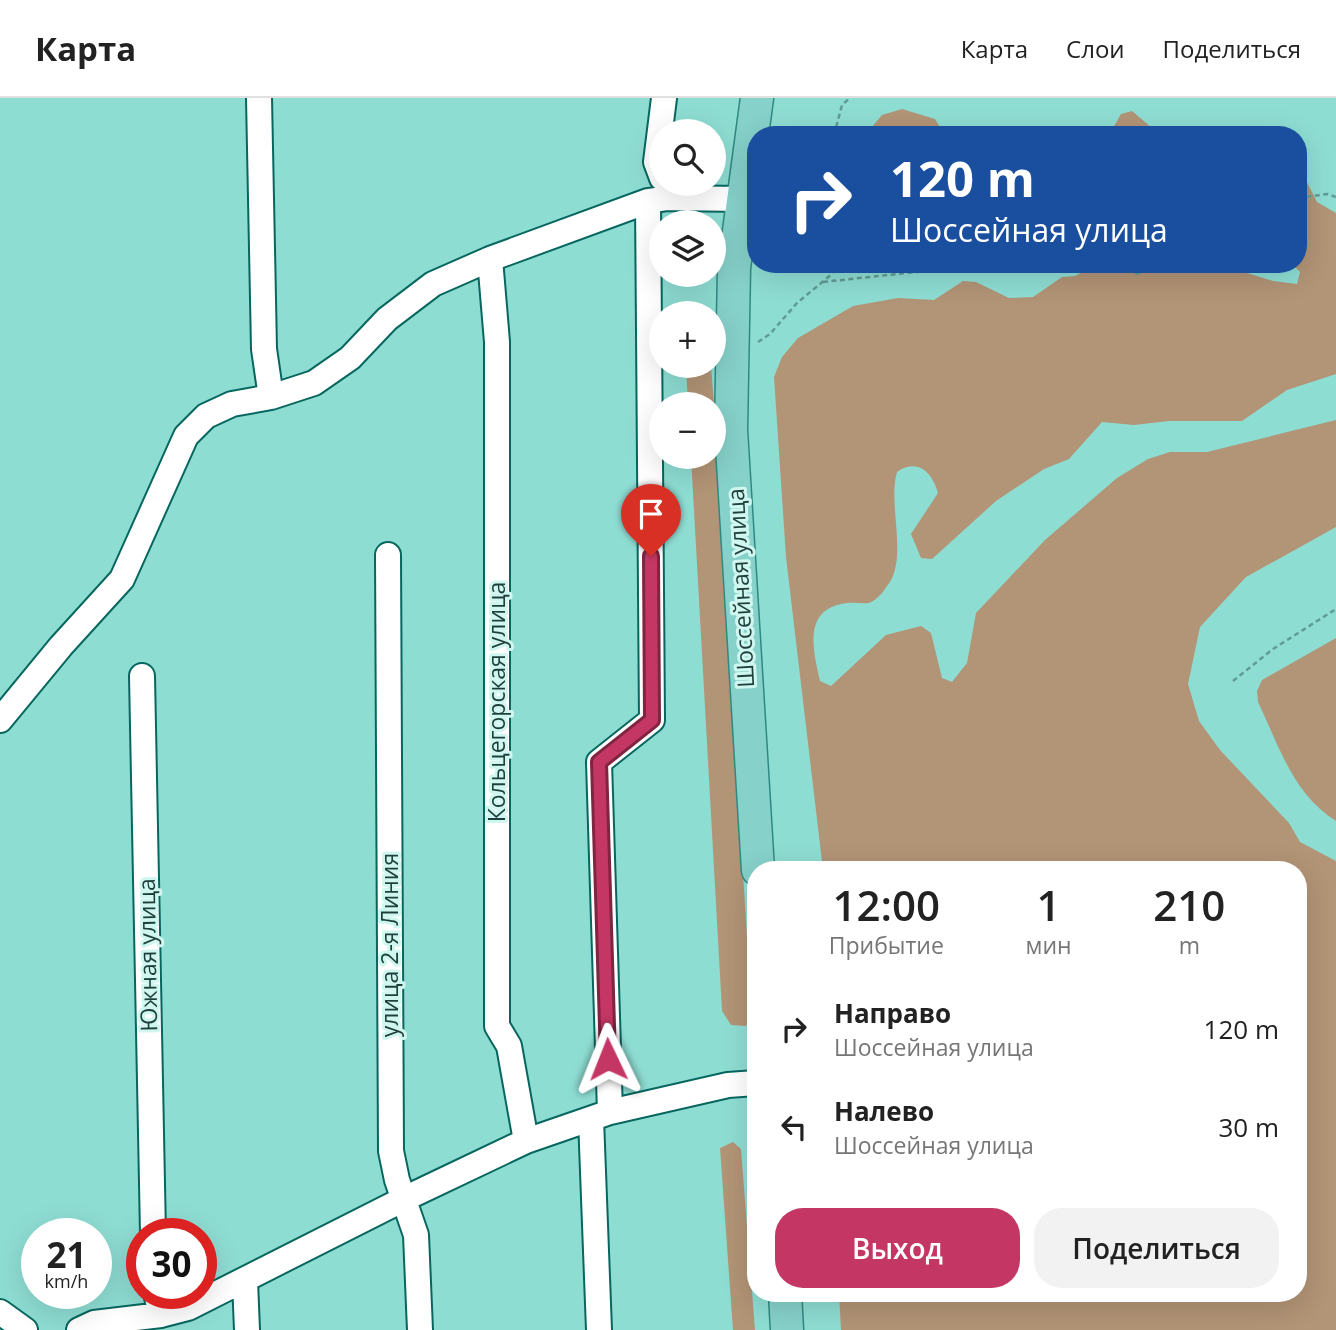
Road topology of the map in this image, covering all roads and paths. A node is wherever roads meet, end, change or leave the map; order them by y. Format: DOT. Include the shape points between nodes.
graph roads {
  1 [pos="259,98"];
  2 [pos="664,98"];
  3 [pos="757,98"];
  4 [pos="850,98"];
  5 [pos="661,119"];
  6 [pos="753,126"];
  7 [pos="836,126"];
  8 [pos="747,170"];
  9 [pos="649,194"];
  10 [pos="660,196"];
  11 [pos="715,196"];
  12 [pos="1307,197"];
  13 [pos="1336,197"];
  14 [pos="743,199"];
  15 [pos="490,259"];
  16 [pos="833,273"];
  17 [pos="906,273"];
  18 [pos="823,282"];
  19 [pos="732,348"];
  20 [pos="271,397"];
  21 [pos="388,555"];
  22 [pos="1336,609"];
  23 [pos="142,676"];
  24 [pos="1233,681"];
  25 [pos="0,720"];
  26 [pos="757,861"];
  27 [pos="747,1084"];
  28 [pos="601,1116"];
  29 [pos="526,1141"];
  30 [pos="404,1199"];
  31 [pos="153,1218"];
  32 [pos="245,1281"];
  33 [pos="217,1294"];
  34 [pos="785,1302"];
  35 [pos="141,1309"];
  36 [pos="0,1312"];
  37 [pos="25,1330"];
  38 [pos="79,1330"];
  39 [pos="247,1330"];
  40 [pos="420,1330"];
  41 [pos="599,1330"];
  42 [pos="787,1330"];
  1 -- 20 [label="street" via="264,349"];
  2 -- 5 [label="street"];
  3 -- 6 [label="main road, Шоссейная улица"];
  4 -- 7 [label="path" via="842,104"];
  8 -- 14 [label="main road, Шоссейная улица"];
  9 -- 15 [label="street"];
  10 -- 28 [label="street" via="652,720 599,762"];
  11 -- 14 [label="street"];
  12 -- 13 [label="path"];
  14 -- 19 [label="main road, Шоссейная улица" via="734,268"];
  15 -- 20 [label="street" via="433,285 387,318 350,358 314,383"];
  15 -- 29 [label="street, Кольцегорская улица" via="497,342 497,1026 509,1046"];
  16 -- 18 [label="path"];
  17 -- 18 [label="path"];
  18 -- 19 [label="path" via="769,334 750,346"];
  19 -- 26 [label="main road, Шоссейная улица" via="732,430"];
  20 -- 25 [label="street" via="232,404 206,416 187,436 122,579"];
  21 -- 30 [label="street, улица 2-я Линия" via="391,1151"];
  22 -- 24 [label="path"];
  23 -- 31 [label="street, Южная улица"];
  27 -- 28 [label="street"];
  28 -- 29 [label="street"];
  28 -- 41 [label="street"];
  29 -- 30 [label="street"];
  30 -- 32 [label="street"];
  30 -- 40 [label="street, улица 2-я Линия" via="416,1235"];
  32 -- 33 [label="street"];
  32 -- 39 [label="street"];
  34 -- 42 [label="main road"];
  35 -- 38 [label="street"];
  36 -- 37 [label="street"];
}
